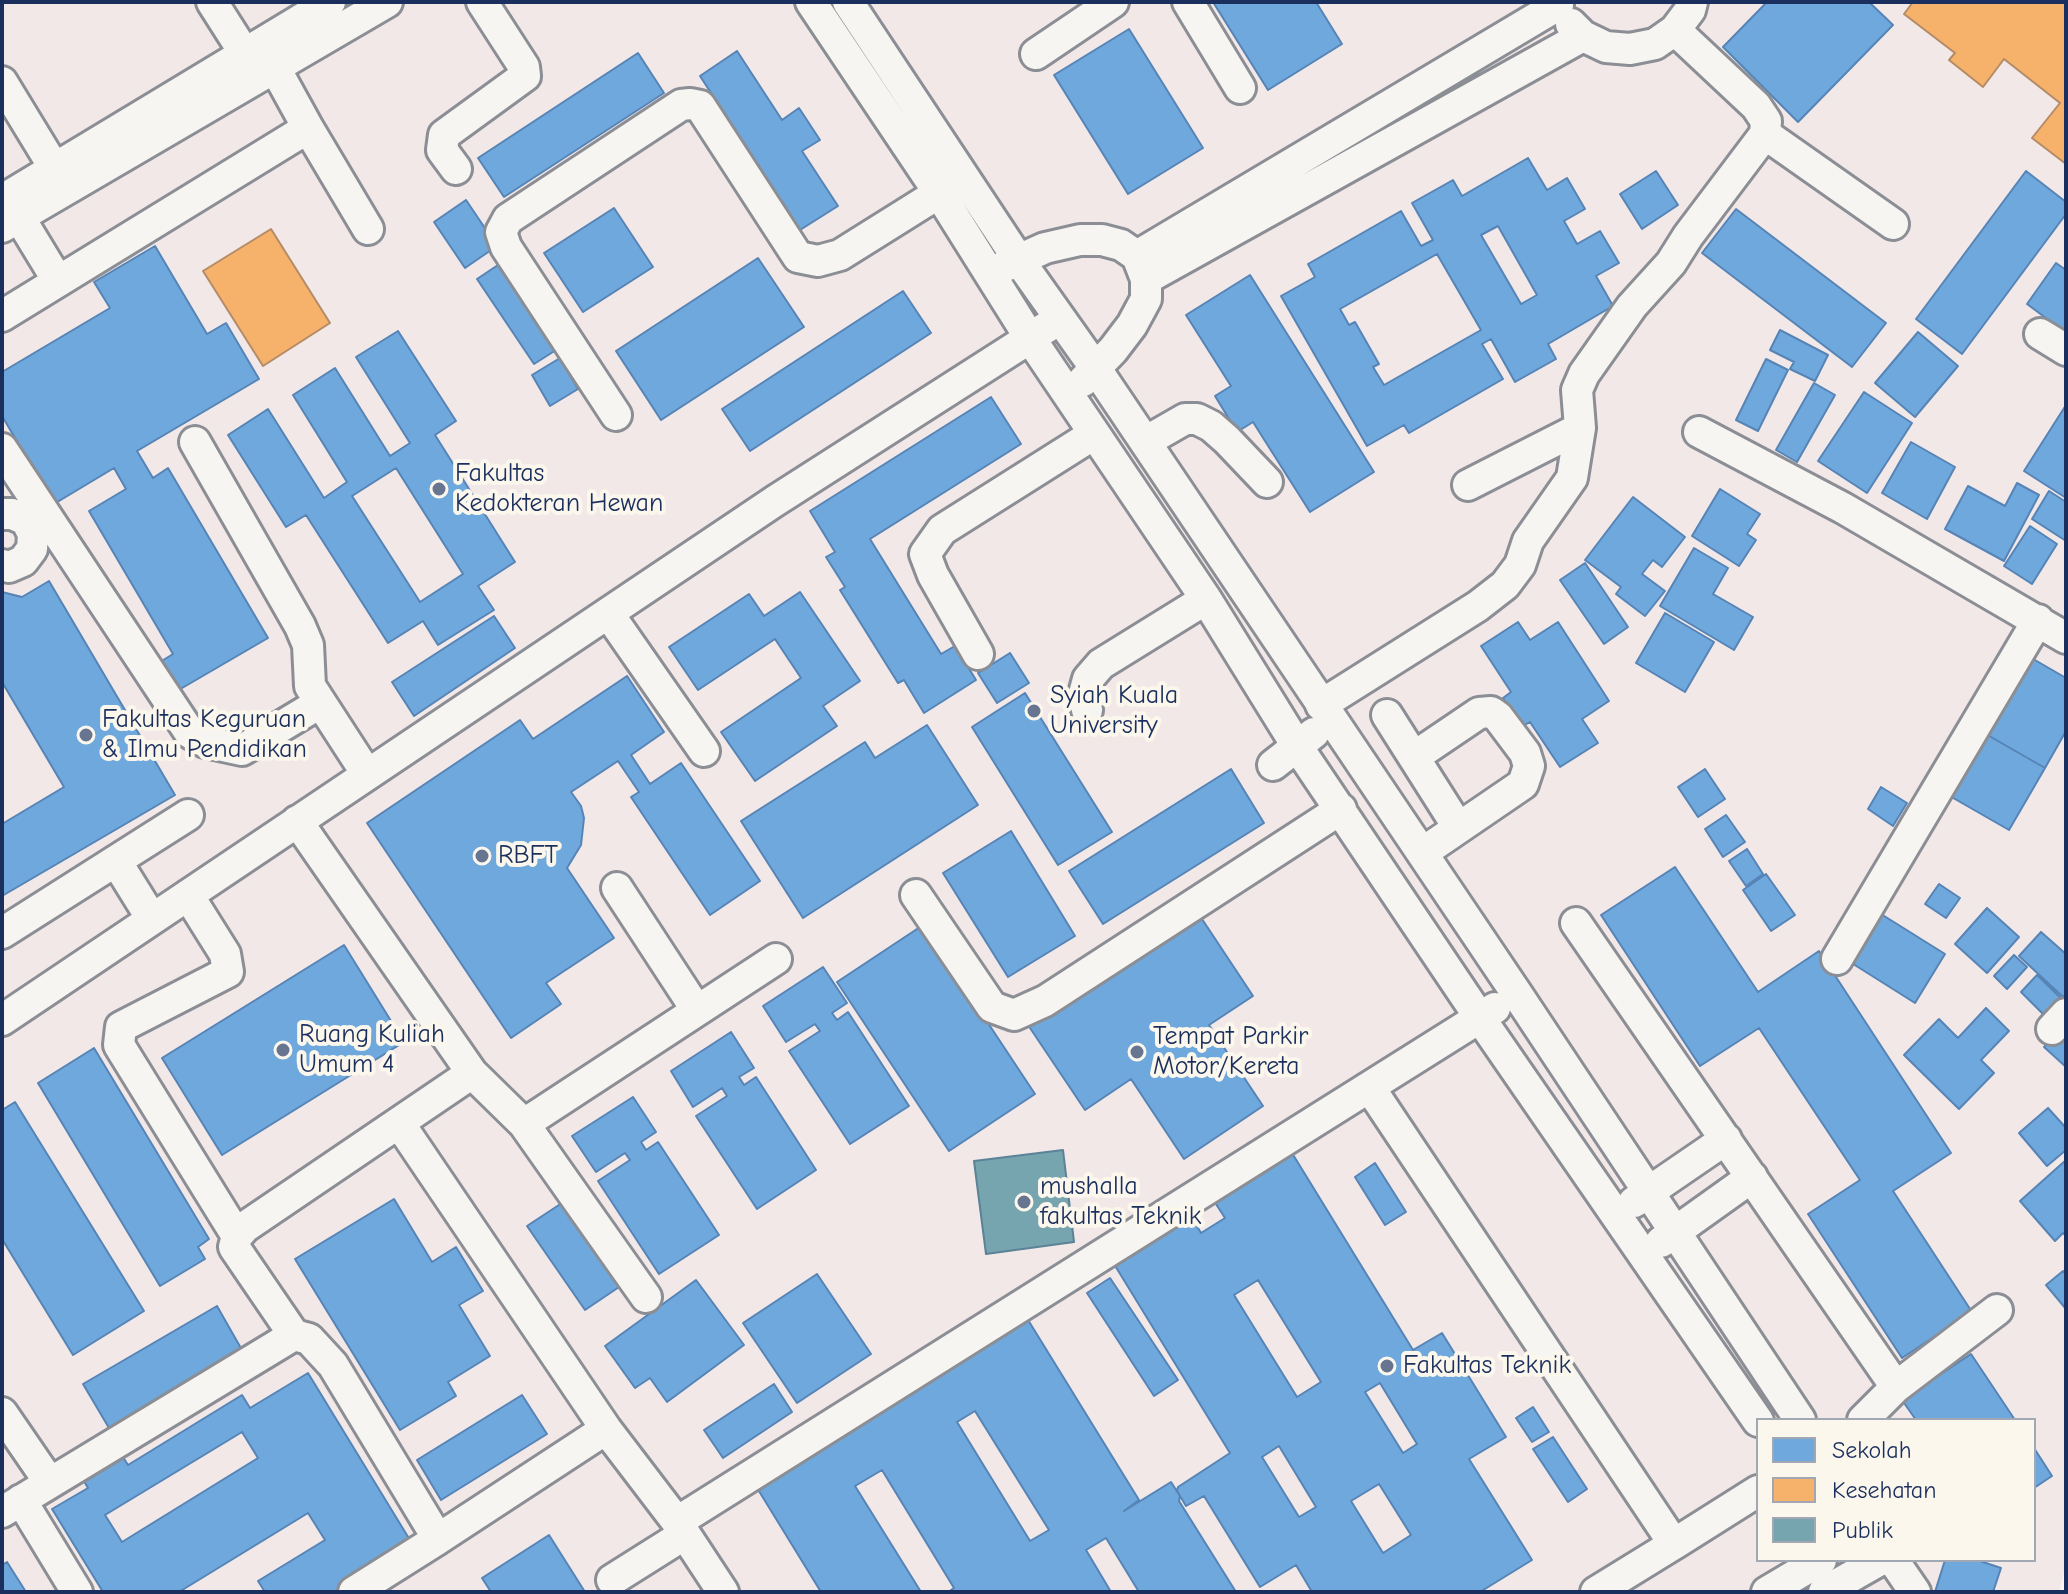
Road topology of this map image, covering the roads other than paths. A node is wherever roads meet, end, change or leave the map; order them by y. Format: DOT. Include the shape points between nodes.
graph roads {
  1 [pos="212,2"];
  2 [pos="330,2"];
  3 [pos="387,2"];
  4 [pos="482,2"];
  5 [pos="811,2"];
  6 [pos="848,2"];
  7 [pos="1113,2"];
  8 [pos="1188,2"];
  9 [pos="1692,2"];
  10 [pos="1558,3"];
  11 [pos="1675,30"];
  12 [pos="1583,36"];
  13 [pos="1036,54"];
  14 [pos="260,66"];
  15 [pos="2,82"];
  16 [pos="1240,88"];
  17 [pos="308,128"];
  18 [pos="1765,134"];
  19 [pos="55,169"];
  20 [pos="456,169"];
  21 [pos="939,193"];
  22 [pos="7,210"];
  23 [pos="1893,224"];
  24 [pos="368,229"];
  25 [pos="1018,259"];
  26 [pos="1142,267"];
  27 [pos="990,273"];
  28 [pos="58,281"];
  29 [pos="2,316"];
  30 [pos="1060,319"];
  31 [pos="2040,334"];
  32 [pos="1030,338"];
  33 [pos="2066,350"];
  34 [pos="1096,369"];
  35 [pos="1069,394"];
  36 [pos="616,415"];
  37 [pos="1580,428"];
  38 [pos="1699,432"];
  39 [pos="1094,434"];
  40 [pos="195,442"];
  41 [pos="1145,442"];
  42 [pos="2,449"];
  43 [pos="1267,482"];
  44 [pos="1468,485"];
  45 [pos="2,514"];
  46 [pos="2,565"];
  47 [pos="1206,599"];
  48 [pos="608,613"];
  49 [pos="2038,620"];
  50 [pos="2066,638"];
  51 [pos="978,654"];
  52 [pos="320,703"];
  53 [pos="1087,710"];
  54 [pos="1326,713"];
  55 [pos="1387,715"];
  56 [pos="1297,746"];
  57 [pos="704,751"];
  58 [pos="1414,757"];
  59 [pos="1273,765"];
  60 [pos="367,774"];
  61 [pos="1341,809"];
  62 [pos="188,815"];
  63 [pos="297,821"];
  64 [pos="1458,827"];
  65 [pos="1422,853"];
  66 [pos="116,861"];
  67 [pos="617,888"];
  68 [pos="188,895"];
  69 [pos="916,895"];
  70 [pos="152,919"];
  71 [pos="1576,923"];
  72 [pos="2,933"];
  73 [pos="776,959"];
  74 [pos="1837,959"];
  75 [pos="1517,994"];
  76 [pos="696,1009"];
  77 [pos="1480,1018"];
  78 [pos="2,1020"];
  79 [pos="472,1073"];
  80 [pos="1370,1088"];
  81 [pos="399,1123"];
  82 [pos="524,1124"];
  83 [pos="1726,1139"];
  84 [pos="1752,1177"];
  85 [pos="1648,1192"];
  86 [pos="1616,1215"];
  87 [pos="1675,1232"];
  88 [pos="237,1236"];
  89 [pos="1643,1255"];
  90 [pos="646,1297"];
  91 [pos="1997,1310"];
  92 [pos="294,1335"];
  93 [pos="1896,1387"];
  94 [pos="2,1413"];
  95 [pos="1756,1418"];
  96 [pos="1799,1418"];
  97 [pos="1865,1418"];
  98 [pos="606,1429"];
  99 [pos="50,1483"];
  100 [pos="1756,1492"];
  101 [pos="12,1506"];
  102 [pos="681,1528"];
  103 [pos="438,1539"];
  104 [pos="1674,1544"];
  105 [pos="1818,1562"];
  106 [pos="1894,1562"];
  107 [pos="1867,1570"];
  108 [pos="612,1580"];
  109 [pos="77,1592"];
  110 [pos="354,1592"];
  111 [pos="723,1592"];
  112 [pos="1596,1592"];
  113 [pos="1767,1592"];
  114 [pos="1824,1592"];
  115 [pos="1915,1592"];
  1 -- 14 [label="street"];
  2 -- 14 [label="street"];
  3 -- 14 [label="street"];
  4 -- 20 [label="street" via="525,76 444,135 442,150"];
  5 -- 21 [label="street"];
  6 -- 25 [label="street"];
  7 -- 13 [label="street"];
  8 -- 16 [label="street"];
  9 -- 11 [label="street"];
  10 -- 12 [label="street"];
  10 -- 26 [label="street"];
  11 -- 12 [label="street" via="1655,44 1630,49 1606,47"];
  11 -- 18 [label="street" via="1756,106 1766,121"];
  12 -- 26 [label="street"];
  14 -- 17 [label="street"];
  14 -- 19 [label="street"];
  14 -- 22 [label="street"];
  15 -- 19 [label="street"];
  17 -- 24 [label="street"];
  17 -- 28 [label="street"];
  18 -- 23 [label="street"];
  18 -- 37 [label="street" via="1584,374 1577,390"];
  19 -- 22 [label="street"];
  21 -- 27 [label="street"];
  21 -- 36 [label="street" via="840,255 818,261 798,257 700,106 681,105 508,219 501,232 506,247"];
  22 -- 28 [label="street"];
  25 -- 26 [label="street" via="1080,240 1102,240 1121,245"];
  25 -- 27 [label="street"];
  25 -- 30 [label="street"];
  26 -- 34 [label="street" via="1146,299"];
  27 -- 32 [label="street"];
  28 -- 29 [label="street"];
  30 -- 32 [label="street"];
  30 -- 34 [label="street"];
  31 -- 33 [label="street"];
  32 -- 35 [label="street"];
  32 -- 48 [label="street"];
  34 -- 35 [label="street"];
  34 -- 41 [label="street"];
  35 -- 39 [label="street"];
  37 -- 44 [label="street"];
  37 -- 54 [label="street" via="1572,478 1505,585"];
  38 -- 49 [label="street"];
  39 -- 47 [label="street"];
  39 -- 51 [label="street" via="942,530 925,554"];
  40 -- 52 [label="street" via="300,626 308,645 310,686"];
  41 -- 43 [label="street" via="1185,419 1197,419 1219,433"];
  41 -- 54 [label="street"];
  42 -- 52 [label="street" via="190,733 242,750"];
  45 -- 46 [label="street" via="26,520 33,534 32,549 23,561"];
  47 -- 53 [label="street" via="1101,664 1088,679"];
  47 -- 56 [label="street"];
  48 -- 57 [label="street"];
  48 -- 60 [label="street"];
  49 -- 50 [label="street"];
  49 -- 74 [label="street"];
  52 -- 60 [label="street"];
  54 -- 56 [label="street"];
  54 -- 65 [label="street"];
  55 -- 58 [label="street"];
  56 -- 59 [label="street"];
  56 -- 61 [label="street"];
  58 -- 64 [label="street"];
  58 -- 64 [label="street" via="1479,713 1491,712 1525,753 1529,766 1523,784"];
  60 -- 63 [label="street"];
  61 -- 69 [label="street" via="1045,1001 1014,1015 992,1007"];
  61 -- 77 [label="street"];
  62 -- 66 [label="street"];
  63 -- 68 [label="street"];
  63 -- 79 [label="street"];
  64 -- 65 [label="street"];
  65 -- 75 [label="street"];
  66 -- 70 [label="street"];
  66 -- 72 [label="street"];
  67 -- 76 [label="street"];
  68 -- 70 [label="street"];
  68 -- 88 [label="street" via="225,954 228,972 121,1027 119,1045"];
  70 -- 78 [label="street"];
  71 -- 83 [label="street"];
  73 -- 76 [label="street"];
  75 -- 77 [label="street"];
  75 -- 85 [label="street"];
  76 -- 82 [label="street"];
  77 -- 80 [label="street"];
  77 -- 86 [label="street"];
  79 -- 81 [label="street"];
  79 -- 82 [label="street"];
  80 -- 102 [label="street"];
  80 -- 104 [label="street"];
  81 -- 88 [label="street"];
  81 -- 98 [label="street"];
  82 -- 90 [label="street"];
  83 -- 84 [label="street"];
  83 -- 85 [label="street"];
  84 -- 87 [label="street"];
  84 -- 93 [label="street"];
  85 -- 86 [label="street"];
  85 -- 87 [label="street"];
  86 -- 89 [label="street"];
  87 -- 89 [label="street"];
  87 -- 96 [label="street"];
  88 -- 92 [label="street" via="234,1247"];
  89 -- 95 [label="street"];
  91 -- 93 [label="street"];
  92 -- 99 [label="street"];
  92 -- 103 [label="street" via="309,1339 333,1365"];
  93 -- 97 [label="street"];
  94 -- 99 [label="street"];
  98 -- 102 [label="street"];
  98 -- 103 [label="street"];
  99 -- 101 [label="street"];
  100 -- 104 [label="street"];
  101 -- 109 [label="street"];
  102 -- 108 [label="street"];
  102 -- 111 [label="street"];
  103 -- 110 [label="street"];
  104 -- 112 [label="street"];
  105 -- 113 [label="street"];
  106 -- 115 [label="street"];
  107 -- 114 [label="street"];
}
